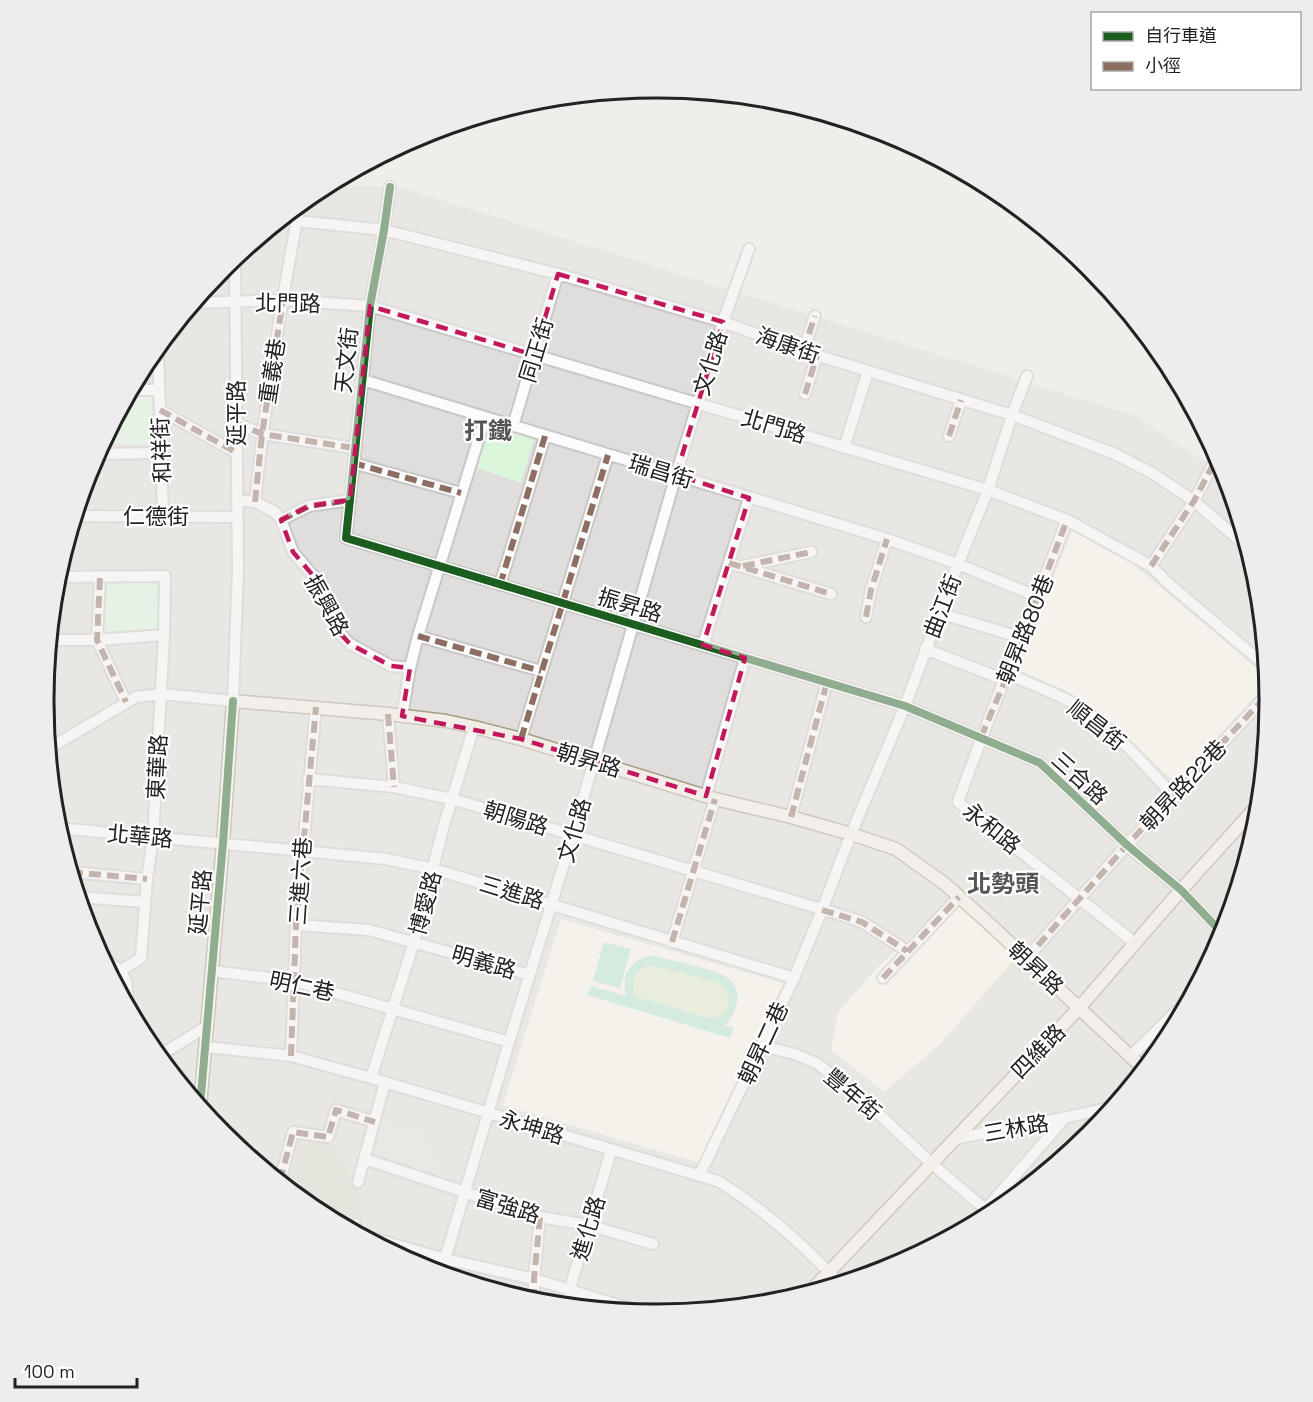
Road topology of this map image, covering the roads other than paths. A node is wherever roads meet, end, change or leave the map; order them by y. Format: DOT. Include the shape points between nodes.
graph roads {
  1 [pos="390,187"];
  2 [pos="298,218"];
  3 [pos="297,221"];
  4 [pos="384,230"];
  5 [pos="749,249"];
  6 [pos="235,271"];
  7 [pos="558,274"];
  8 [pos="283,300"];
  9 [pos="205,303"];
  10 [pos="236,303"];
  11 [pos="370,306"];
  12 [pos="816,316"];
  13 [pos="723,322"];
  14 [pos="803,351"];
  15 [pos="534,355"];
  16 [pos="817,355"];
  17 [pos="158,363"];
  18 [pos="868,371"];
  19 [pos="1027,376"];
  20 [pos="363,380"];
  21 [pos="141,390"];
  22 [pos="159,390"];
  23 [pos="805,394"];
  24 [pos="961,400"];
  25 [pos="698,403"];
  26 [pos="160,410"];
  27 [pos="1012,416"];
  28 [pos="485,418"];
  29 [pos="237,423"];
  30 [pos="513,426"];
  31 [pos="262,434"];
  32 [pos="545,436"];
  33 [pos="949,436"];
  34 [pos="354,448"];
  35 [pos="844,448"];
  36 [pos="108,452"];
  37 [pos="161,453"];
  38 [pos="237,453"];
  39 [pos="608,455"];
  40 [pos="353,463"];
  41 [pos="1212,467"];
  42 [pos="676,475"];
  43 [pos="988,490"];
  44 [pos="462,493"];
  45 [pos="749,498"];
  46 [pos="237,500"];
  47 [pos="350,500"];
  48 [pos="1194,501"];
  49 [pos="255,502"];
  50 [pos="83,516"];
  51 [pos="163,516"];
  52 [pos="237,517"];
  53 [pos="281,520"];
  54 [pos="1067,520"];
  55 [pos="1236,537"];
  56 [pos="346,538"];
  57 [pos="887,538"];
  58 [pos="811,552"];
  59 [pos="958,564"];
  60 [pos="734,565"];
  61 [pos="439,566"];
  62 [pos="1151,566"];
  63 [pos="67,577"];
  64 [pos="100,578"];
  65 [pos="500,585"];
  66 [pos="831,594"];
  67 [pos="1038,597"];
  68 [pos="563,603"];
  69 [pos="939,613"];
  70 [pos="866,617"];
  71 [pos="632,625"];
  72 [pos="164,636"];
  73 [pos="418,636"];
  74 [pos="1022,638"];
  75 [pos="57,640"];
  76 [pos="97,640"];
  77 [pos="703,645"];
  78 [pos="926,649"];
  79 [pos="745,658"];
  80 [pos="1258,659"];
  81 [pos="410,668"];
  82 [pos="541,671"];
  83 [pos="1006,677"];
  84 [pos="826,682"];
  85 [pos="161,694"];
  86 [pos="233,701"];
  87 [pos="126,702"];
  88 [pos="1259,704"];
  89 [pos="905,706"];
  90 [pos="316,707"];
  91 [pos="388,714"];
  92 [pos="402,716"];
  93 [pos="474,727"];
  94 [pos="981,737"];
  95 [pos="521,739"];
  96 [pos="55,745"];
  97 [pos="594,762"];
  98 [pos="308,779"];
  99 [pos="394,787"];
  100 [pos="1173,795"];
  101 [pos="710,797"];
  102 [pos="452,799"];
  103 [pos="791,817"];
  104 [pos="1247,817"];
  105 [pos="69,831"];
  106 [pos="573,834"];
  107 [pos="851,834"];
  108 [pos="153,837"];
  109 [pos="223,843"];
  110 [pos="1127,845"];
  111 [pos="302,850"];
  112 [pos="434,869"];
  113 [pos="694,872"];
  114 [pos="80,873"];
  115 [pos="147,879"];
  116 [pos="1181,890"];
  117 [pos="959,897"];
  118 [pos="87,898"];
  119 [pos="1079,898"];
  120 [pos="145,902"];
  121 [pos="552,904"];
  122 [pos="822,910"];
  123 [pos="296,925"];
  124 [pos="1215,926"];
  125 [pos="414,942"];
  126 [pos="672,942"];
  127 [pos="1135,943"];
  128 [pos="906,951"];
  129 [pos="1026,958"];
  130 [pos="212,971"];
  131 [pos="119,973"];
  132 [pos="530,975"];
  133 [pos="794,978"];
  134 [pos="883,978"];
  135 [pos="294,981"];
  136 [pos="1079,1008"];
  137 [pos="392,1009"];
  138 [pos="207,1026"];
  139 [pos="1162,1029"];
  140 [pos="509,1042"];
  141 [pos="762,1046"];
  142 [pos="206,1047"];
  143 [pos="167,1051"];
  144 [pos="291,1056"];
  145 [pos="1130,1057"];
  146 [pos="1137,1063"];
  147 [pos="370,1078"];
  148 [pos="385,1082"];
  149 [pos="201,1095"];
  150 [pos="1098,1111"];
  151 [pos="488,1114"];
  152 [pos="1064,1119"];
  153 [pos="375,1122"];
  154 [pos="954,1139"];
  155 [pos="611,1151"];
  156 [pos="365,1159"];
  157 [pos="932,1164"];
  158 [pos="282,1173"];
  159 [pos="700,1174"];
  160 [pos="358,1182"];
  161 [pos="465,1192"];
  162 [pos="1004,1193"];
  163 [pos="983,1207"];
  164 [pos="540,1217"];
  165 [pos="588,1225"];
  166 [pos="653,1244"];
  167 [pos="402,1247"];
  168 [pos="445,1259"];
  169 [pos="443,1265"];
  170 [pos="829,1272"];
  171 [pos="833,1277"];
  172 [pos="534,1279"];
  173 [pos="821,1280"];
  174 [pos="569,1290"];
  175 [pos="534,1291"];
  176 [pos="567,1296"];
  177 [pos="604,1301"];
  1 -- 4 [label="street, 天文街"];
  2 -- 3 [label="street, 重義巷"];
  3 -- 4 [label="street, 海康街"];
  3 -- 8 [label="street, 重義巷"];
  4 -- 7 [label="street, 海康街"];
  4 -- 11 [label="street, 天文街"];
  5 -- 13 [label="street, 文化路"];
  6 -- 10 [label="street, 延平路"];
  7 -- 13 [label="street, 海康街"];
  7 -- 15 [label="street, 同正街"];
  8 -- 10 [label="street, 北門路"];
  8 -- 11 [label="street, 北門路"];
  8 -- 31 [label="street, 重義巷"];
  9 -- 10 [label="street, 北門路"];
  10 -- 29 [label="street, 延平路"];
  11 -- 15 [label="street, 北門路"];
  11 -- 20 [label="street, 天文街"];
  12 -- 14 [label="street"];
  13 -- 14 [label="street, 海康街"];
  13 -- 25 [label="street, 文化路"];
  14 -- 16 [label="street, 海康街"];
  15 -- 25 [label="street, 北門路"];
  15 -- 30 [label="street, 同正街"];
  16 -- 18 [label="street, 海康街"];
  16 -- 23 [label="street"];
  17 -- 22 [label="street, 和祥街"];
  18 -- 24 [label="street, 海康街"];
  18 -- 35 [label="street"];
  19 -- 27 [label="street, 曲江街"];
  20 -- 28 [label="street, 瑞昌街"];
  20 -- 34 [label="street, 天文街"];
  21 -- 22 [label="street"];
  22 -- 26 [label="street, 和祥街"];
  24 -- 27 [label="street, 海康街"];
  24 -- 33 [label="street"];
  25 -- 35 [label="street, 北門路"];
  25 -- 42 [label="street, 文化路"];
  26 -- 37 [label="street, 和祥街"];
  26 -- 38 [label="street"];
  27 -- 43 [label="street, 曲江街"];
  27 -- 48 [label="street, 海康街" via="1115,454"];
  28 -- 30 [label="street, 瑞昌街"];
  28 -- 44 [label="street"];
  29 -- 31 [label="street"];
  29 -- 38 [label="street, 延平路"];
  30 -- 32 [label="street, 瑞昌街"];
  31 -- 34 [label="street"];
  31 -- 49 [label="street, 重義巷"];
  32 -- 39 [label="street, 瑞昌街"];
  32 -- 65 [label="street"];
  34 -- 40 [label="street, 天文街"];
  35 -- 43 [label="street, 北門路"];
  36 -- 37 [label="street"];
  37 -- 51 [label="street, 和祥街"];
  38 -- 46 [label="street, 延平路"];
  39 -- 42 [label="street, 瑞昌街"];
  39 -- 68 [label="street"];
  40 -- 44 [label="street"];
  40 -- 47 [label="street, 天文街"];
  41 -- 48 [label="street"];
  42 -- 45 [label="street, 瑞昌街"];
  42 -- 71 [label="street, 文化路"];
  43 -- 54 [label="street, 北門路"];
  43 -- 59 [label="street, 曲江街"];
  44 -- 61 [label="street"];
  45 -- 57 [label="street, 瑞昌街"];
  45 -- 60 [label="street"];
  46 -- 49 [label="street"];
  46 -- 52 [label="street, 延平路"];
  47 -- 53 [label="street" via="309,506"];
  47 -- 56 [label="street, 天文街"];
  48 -- 55 [label="street, 海康街"];
  48 -- 62 [label="street"];
  49 -- 53 [label="street"];
  50 -- 51 [label="street, 仁德街"];
  51 -- 52 [label="street, 仁德街"];
  52 -- 86 [label="street, 延平路"];
  53 -- 81 [label="street, 振興路" via="293,552 322,586 338,631 350,644 391,666"];
  54 -- 62 [label="street, 北門路"];
  54 -- 67 [label="street, 朝昇路80巷"];
  56 -- 61 [label="street, 振昇路"];
  57 -- 59 [label="street, 瑞昌街"];
  57 -- 70 [label="street"];
  58 -- 60 [label="street"];
  59 -- 67 [label="street, 瑞昌街"];
  59 -- 69 [label="street, 曲江街"];
  60 -- 66 [label="street"];
  60 -- 77 [label="street"];
  61 -- 65 [label="street, 振昇路"];
  61 -- 73 [label="street"];
  62 -- 80 [label="street, 北門路"];
  63 -- 64 [label="street"];
  64 -- 72 [label="street, 東華路" via="165,576"];
  64 -- 76 [label="street"];
  65 -- 68 [label="street, 振昇路"];
  67 -- 74 [label="street, 朝昇路80巷"];
  68 -- 71 [label="street, 振昇路"];
  68 -- 82 [label="street"];
  69 -- 74 [label="street"];
  69 -- 78 [label="street, 曲江街"];
  71 -- 77 [label="street, 振昇路"];
  71 -- 97 [label="street, 文化路"];
  72 -- 76 [label="street"];
  72 -- 85 [label="street, 東華路"];
  73 -- 81 [label="street"];
  73 -- 82 [label="street"];
  74 -- 83 [label="street, 朝昇路80巷"];
  75 -- 76 [label="street"];
  76 -- 87 [label="street"];
  77 -- 79 [label="street, 振昇路"];
  78 -- 83 [label="street, 順昌街"];
  78 -- 89 [label="street, 曲江街"];
  79 -- 84 [label="street, 振昇路"];
  79 -- 101 [label="street"];
  81 -- 92 [label="street"];
  82 -- 95 [label="street"];
  83 -- 94 [label="street, 朝昇路80巷"];
  83 -- 100 [label="street, 順昌街" via="1068,700 1088,713"];
  84 -- 89 [label="street, 振昇路"];
  84 -- 103 [label="street"];
  85 -- 86 [label="street, 朝昇路"];
  85 -- 87 [label="street, 朝昇路"];
  85 -- 108 [label="street, 東華路"];
  86 -- 90 [label="main road, 朝昇路"];
  86 -- 109 [label="main road, 延平路"];
  87 -- 96 [label="street, 朝昇路"];
  88 -- 100 [label="street, 朝昇路22巷"];
  89 -- 94 [label="street, 三合路"];
  89 -- 107 [label="street, 曲江街"];
  90 -- 91 [label="main road, 朝昇路"];
  90 -- 98 [label="street, 三進六巷"];
  91 -- 92 [label="main road, 朝昇路"];
  91 -- 99 [label="street"];
  92 -- 93 [label="main road, 朝昇路"];
  93 -- 95 [label="main road, 朝昇路"];
  93 -- 102 [label="street, 博愛路"];
  94 -- 110 [label="street, 三合路" via="1040,764"];
  94 -- 119 [label="street, 永和路" via="958,802"];
  95 -- 97 [label="main road, 朝昇路"];
  97 -- 101 [label="main road, 朝昇路"];
  97 -- 106 [label="street, 文化路"];
  98 -- 99 [label="street, 朝陽路"];
  98 -- 111 [label="street, 三進六巷"];
  99 -- 102 [label="street, 朝陽路"];
  100 -- 110 [label="street, 朝昇路22巷"];
  101 -- 103 [label="main road, 朝昇路"];
  101 -- 113 [label="street"];
  102 -- 106 [label="street, 朝陽路"];
  102 -- 112 [label="street, 博愛路"];
  103 -- 107 [label="main road, 朝昇路"];
  104 -- 116 [label="main road, 四維路"];
  105 -- 108 [label="street, 北華路"];
  106 -- 113 [label="street, 朝陽路"];
  106 -- 121 [label="street, 文化路"];
  107 -- 117 [label="main road, 朝昇路" via="896,849"];
  107 -- 122 [label="street, 朝昇二巷"];
  108 -- 109 [label="street, 北華路"];
  108 -- 115 [label="street, 東華路"];
  109 -- 111 [label="street, 三進路"];
  109 -- 130 [label="main road, 延平路"];
  110 -- 116 [label="street, 三合路"];
  110 -- 119 [label="street, 朝昇路22巷"];
  111 -- 112 [label="street, 三進路" via="366,856"];
  111 -- 123 [label="street, 三進六巷"];
  112 -- 121 [label="street, 三進路"];
  112 -- 125 [label="street, 博愛路"];
  113 -- 122 [label="street, 朝陽路"];
  113 -- 126 [label="street"];
  114 -- 115 [label="street"];
  115 -- 120 [label="street, 東華路"];
  116 -- 124 [label="street, 三合路"];
  116 -- 127 [label="main road, 四維路"];
  117 -- 128 [label="street"];
  117 -- 129 [label="main road, 朝昇路"];
  118 -- 120 [label="street"];
  119 -- 127 [label="street, 永和路"];
  119 -- 129 [label="street, 朝昇路22巷"];
  120 -- 131 [label="street, 東華路" via="141,958"];
  121 -- 126 [label="street, 三進路"];
  121 -- 132 [label="street, 文化路"];
  122 -- 128 [label="street" via="862,922"];
  122 -- 133 [label="street, 朝昇二巷"];
  123 -- 125 [label="street, 明義路" via="369,930"];
  123 -- 135 [label="street, 三進六巷"];
  125 -- 132 [label="street, 明義路"];
  125 -- 137 [label="street, 博愛路"];
  126 -- 133 [label="street, 三進路"];
  127 -- 136 [label="main road, 四維路"];
  128 -- 134 [label="street"];
  129 -- 136 [label="main road, 朝昇路"];
  130 -- 135 [label="street, 明仁巷"];
  130 -- 138 [label="main road, 延平路"];
  132 -- 140 [label="street, 文化路"];
  133 -- 141 [label="street, 朝昇二巷"];
  135 -- 137 [label="street, 明仁巷"];
  135 -- 144 [label="street, 三進六巷"];
  136 -- 145 [label="main road, 朝昇路"];
  136 -- 154 [label="main road, 四維路"];
  137 -- 140 [label="street, 明仁巷"];
  137 -- 147 [label="street, 博愛路"];
  138 -- 142 [label="main road, 延平路"];
  138 -- 143 [label="street"];
  139 -- 145 [label="street"];
  140 -- 151 [label="street, 文化路"];
  141 -- 157 [label="street, 豐年街" via="818,1064"];
  141 -- 159 [label="street, 朝昇二巷"];
  142 -- 144 [label="street, 永坤路"];
  142 -- 149 [label="main road, 延平路"];
  144 -- 147 [label="street, 永坤路"];
  145 -- 146 [label="main road, 朝昇路"];
  147 -- 148 [label="street, 永坤路"];
  148 -- 151 [label="street, 永坤路"];
  148 -- 153 [label="street"];
  150 -- 152 [label="street, 三林路"];
  151 -- 155 [label="street, 永坤路"];
  151 -- 161 [label="street, 文化路"];
  152 -- 154 [label="street, 三林路"];
  152 -- 162 [label="street"];
  153 -- 156 [label="street"];
  153 -- 158 [label="street" via="336,1110 328,1137 293,1132"];
  154 -- 157 [label="main road, 四維路"];
  155 -- 159 [label="street, 永坤路"];
  155 -- 165 [label="street, 進化路"];
  156 -- 160 [label="street"];
  156 -- 161 [label="street, 富強路"];
  157 -- 163 [label="street, 豐年街"];
  157 -- 170 [label="main road, 四維路"];
  159 -- 170 [label="street, 永坤路" via="735,1191"];
  161 -- 164 [label="street, 富強路"];
  161 -- 168 [label="street, 文化路"];
  164 -- 165 [label="street, 富強路"];
  164 -- 172 [label="street"];
  165 -- 166 [label="street, 富強路"];
  165 -- 174 [label="street, 進化路"];
  167 -- 168 [label="street"];
  168 -- 169 [label="street, 文化路"];
  168 -- 172 [label="street"];
  170 -- 171 [label="street, 永坤路"];
  170 -- 173 [label="main road, 四維路"];
  172 -- 174 [label="street"];
  172 -- 175 [label="street"];
  174 -- 176 [label="street, 進化路"];
  174 -- 177 [label="street"];
}
